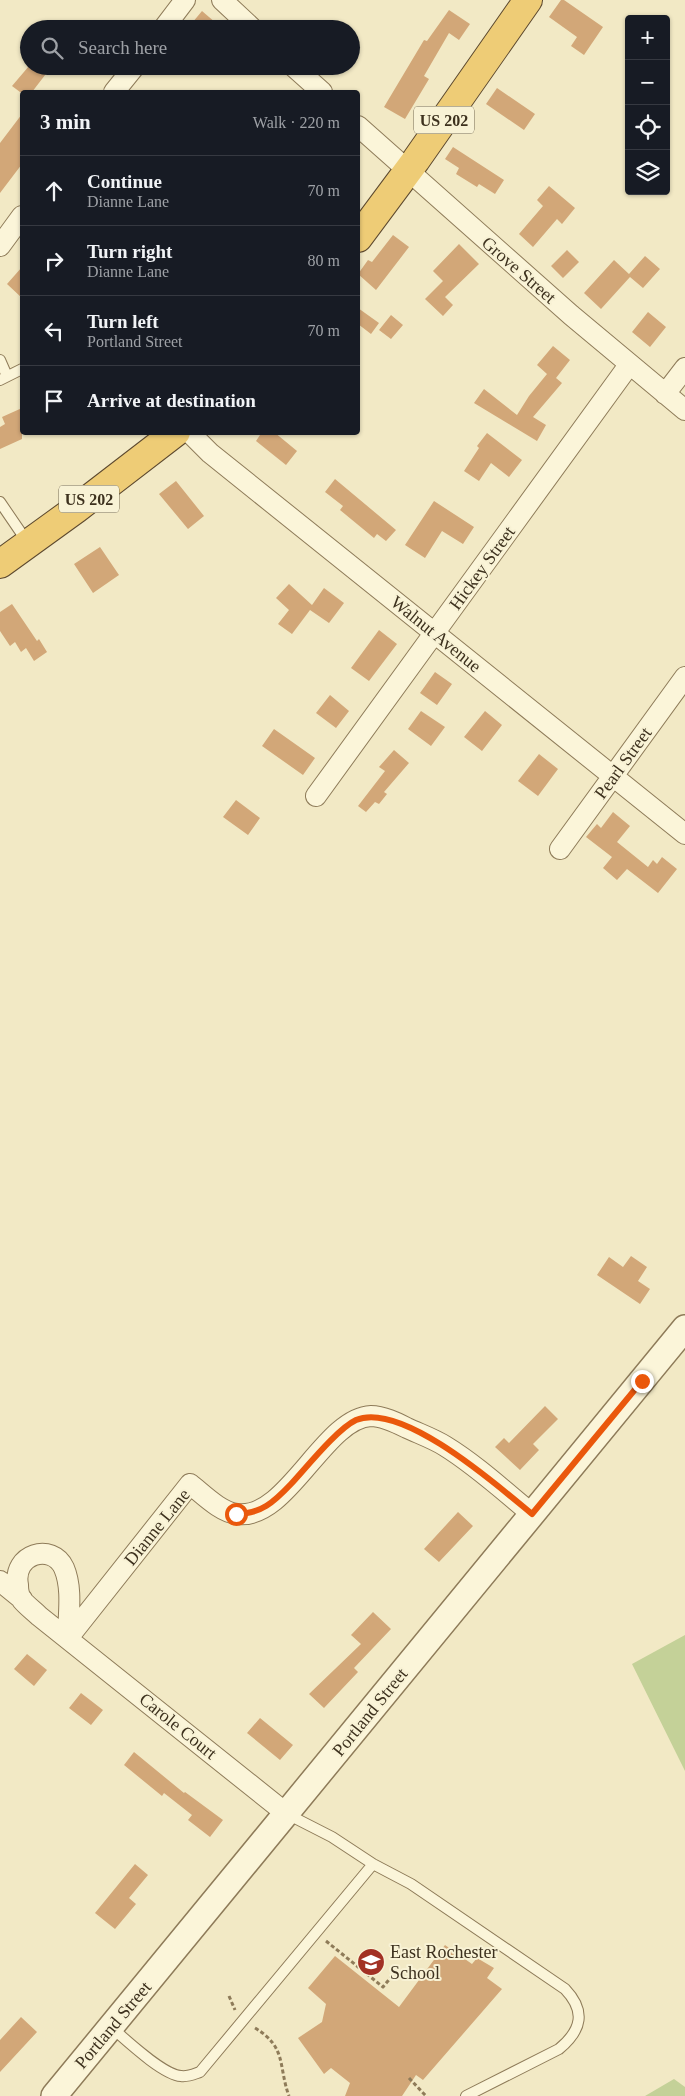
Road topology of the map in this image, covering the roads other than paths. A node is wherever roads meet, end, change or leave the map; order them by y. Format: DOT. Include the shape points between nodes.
graph roads {
  1 [pos="186,0"];
  2 [pos="222,0"];
  3 [pos="528,0"];
  4 [pos="170,20"];
  5 [pos="243,20"];
  6 [pos="127,75"];
  7 [pos="304,75"];
  8 [pos="116,90"];
  9 [pos="320,90"];
  10 [pos="360,128"];
  11 [pos="407,171"];
  12 [pos="20,219"];
  13 [pos="360,235"];
  14 [pos="0,246"];
  15 [pos="0,360"];
  16 [pos="630,365"];
  17 [pos="685,368"];
  18 [pos="20,369"];
  19 [pos="4,378"];
  20 [pos="665,394"];
  21 [pos="685,410"];
  22 [pos="172,435"];
  23 [pos="192,435"];
  24 [pos="0,502"];
  25 [pos="28,544"];
  26 [pos="0,564"];
  27 [pos="436,633"];
  28 [pos="685,676"];
  29 [pos="614,776"];
  30 [pos="316,796"];
  31 [pos="685,834"];
  32 [pos="560,848"];
  33 [pos="685,1328"];
  34 [pos="532,1514"];
  35 [pos="0,1581"];
  36 [pos="22,1599"];
  37 [pos="68,1638"];
  38 [pos="287,1814"];
  39 [pos="372,1864"];
  40 [pos="111,2027"];
  41 [pos="54,2096"];
  42 [pos="466,2096"];
  1 -- 4 [label="street"];
  2 -- 5 [label="street"];
  3 -- 11 [label="highway, US 202"];
  6 -- 8 [label="street"];
  7 -- 9 [label="street"];
  10 -- 11 [label="street, Grove Street"];
  11 -- 13 [label="highway, US 202"];
  11 -- 16 [label="street, Grove Street"];
  12 -- 14 [label="street"];
  15 -- 19 [label="lane"];
  16 -- 20 [label="street, Grove Street"];
  16 -- 27 [label="street, Hickey Street"];
  17 -- 20 [label="street"];
  18 -- 19 [label="lane"];
  20 -- 21 [label="street, Grove Street"];
  22 -- 25 [label="highway, US 202"];
  23 -- 27 [label="street, Walnut Avenue" via="210,453"];
  24 -- 25 [label="lane"];
  25 -- 26 [label="highway, US 202"];
  27 -- 29 [label="street, Walnut Avenue"];
  27 -- 30 [label="street, Hickey Street"];
  28 -- 29 [label="street, Pearl Street"];
  29 -- 31 [label="street, Walnut Avenue"];
  29 -- 32 [label="street, Pearl Street"];
  33 -- 34 [label="street, Portland Street"];
  34 -- 37 [label="street, Dianne Lane" via="444,1445 393,1421 372,1416 355,1420 282,1494 250,1514 236,1514 223,1508 190,1484"];
  34 -- 38 [label="street, Portland Street"];
  35 -- 36 [label="street, Carole Court"];
  36 -- 37 [label="street, Carole Court"];
  36 -- 37 [label="street" via="17,1569 24,1560 45,1554 54,1558 63,1566 67,1578"];
  37 -- 38 [label="street, Carole Court"];
  38 -- 39 [label="lane" via="332,1837"];
  38 -- 40 [label="street, Portland Street"];
  39 -- 40 [label="lane" via="200,2072 180,2076 169,2072"];
  39 -- 42 [label="lane" via="411,1884 489,1935 565,1989 578,2006 578,2026 559,2049"];
  40 -- 41 [label="street, Portland Street"];
}
